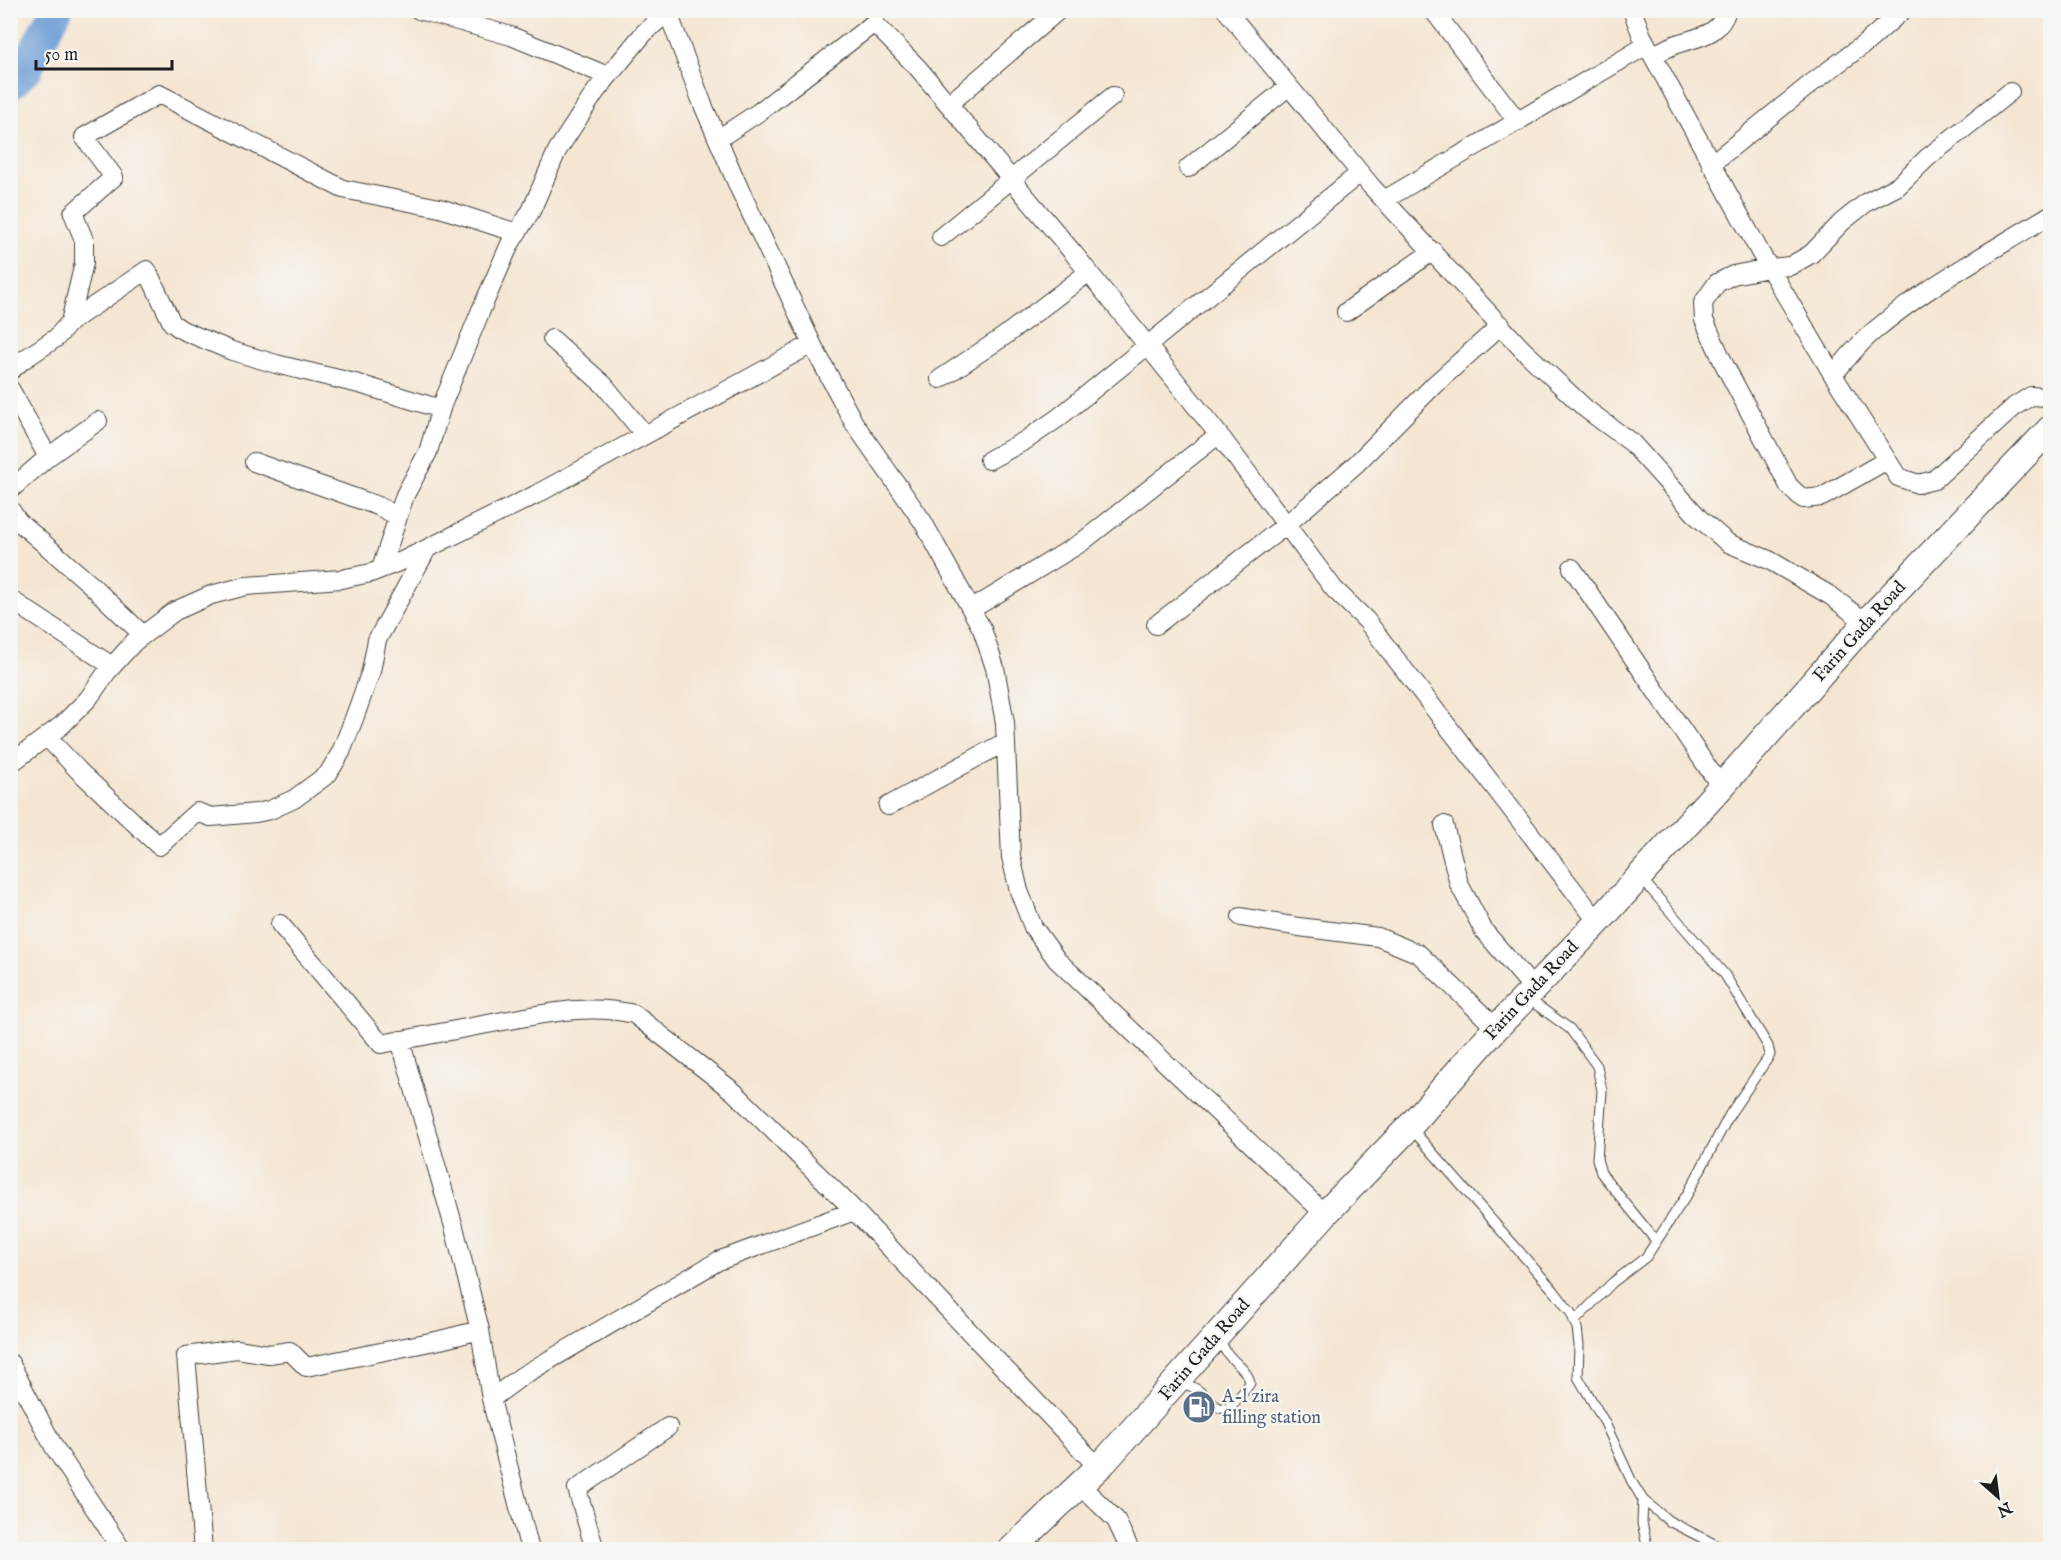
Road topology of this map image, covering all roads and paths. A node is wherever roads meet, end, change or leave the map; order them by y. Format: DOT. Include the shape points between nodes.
graph roads {
  1 [pos="418,10"];
  2 [pos="1059,10"];
  3 [pos="1226,10"];
  4 [pos="1632,10"];
  5 [pos="1727,10"];
  6 [pos="1903,10"];
  7 [pos="1435,11"];
  8 [pos="667,12"];
  9 [pos="877,17"];
  10 [pos="1650,50"];
  11 [pos="608,76"];
  12 [pos="1288,87"];
  13 [pos="2010,92"];
  14 [pos="1113,96"];
  15 [pos="949,104"];
  16 [pos="1518,123"];
  17 [pos="718,139"];
  18 [pos="1712,164"];
  19 [pos="1188,168"];
  20 [pos="1360,174"];
  21 [pos="1012,180"];
  22 [pos="1384,200"];
  23 [pos="2050,215"];
  24 [pos="517,233"];
  25 [pos="941,237"];
  26 [pos="1433,251"];
  27 [pos="1769,268"];
  28 [pos="1089,272"];
  29 [pos="1346,312"];
  30 [pos="70,322"];
  31 [pos="1501,326"];
  32 [pos="552,339"];
  33 [pos="812,344"];
  34 [pos="1147,346"];
  35 [pos="10,371"];
  36 [pos="1833,375"];
  37 [pos="940,379"];
  38 [pos="10,389"];
  39 [pos="2046,397"];
  40 [pos="441,409"];
  41 [pos="98,420"];
  42 [pos="2050,429"];
  43 [pos="645,435"];
  44 [pos="1218,435"];
  45 [pos="48,457"];
  46 [pos="989,460"];
  47 [pos="1887,460"];
  48 [pos="254,462"];
  49 [pos="10,490"];
  50 [pos="10,509"];
  51 [pos="398,516"];
  52 [pos="1286,525"];
  53 [pos="427,549"];
  54 [pos="1572,568"];
  55 [pos="381,569"];
  56 [pos="13,601"];
  57 [pos="972,609"];
  58 [pos="1866,623"];
  59 [pos="1156,625"];
  60 [pos="144,635"];
  61 [pos="112,666"];
  62 [pos="47,737"];
  63 [pos="1005,742"];
  64 [pos="10,764"];
  65 [pos="1721,787"];
  66 [pos="888,806"];
  67 [pos="1444,825"];
  68 [pos="1639,876"];
  69 [pos="1241,917"];
  70 [pos="1598,921"];
  71 [pos="280,924"];
  72 [pos="1529,992"];
  73 [pos="1496,1028"];
  74 [pos="400,1040"];
  75 [pos="1410,1126"];
  76 [pos="854,1211"];
  77 [pos="1325,1214"];
  78 [pos="1656,1242"];
  79 [pos="1574,1322"];
  80 [pos="480,1330"];
  81 [pos="1220,1334"];
  82 [pos="10,1364"];
  83 [pos="1175,1384"];
  84 [pos="490,1399"];
  85 [pos="668,1427"];
  86 [pos="1099,1468"];
  87 [pos="1080,1485"];
  88 [pos="1644,1500"];
  89 [pos="122,1550"];
  90 [pos="203,1550"];
  91 [pos="530,1550"];
  92 [pos="595,1550"];
  93 [pos="1011,1550"];
  94 [pos="1130,1550"];
  95 [pos="1648,1550"];
  96 [pos="1726,1550"];
  1 -- 11 [label="street" via="511,36"];
  2 -- 15 [label="street"];
  3 -- 12 [label="street"];
  4 -- 10 [label="street"];
  5 -- 10 [label="street" via="1724,20 1707,36"];
  6 -- 18 [label="street"];
  7 -- 16 [label="street"];
  8 -- 11 [label="street"];
  8 -- 17 [label="street"];
  9 -- 15 [label="street"];
  9 -- 17 [label="street" via="759,112"];
  10 -- 16 [label="street"];
  10 -- 18 [label="street"];
  11 -- 24 [label="street" via="557,151"];
  12 -- 19 [label="street"];
  12 -- 20 [label="street"];
  13 -- 27 [label="street" via="1898,186 1842,222 1811,254 1790,266"];
  14 -- 21 [label="street"];
  15 -- 21 [label="street"];
  16 -- 22 [label="street"];
  17 -- 33 [label="street"];
  18 -- 27 [label="street"];
  20 -- 22 [label="street"];
  20 -- 34 [label="street"];
  21 -- 25 [label="street"];
  21 -- 28 [label="street"];
  22 -- 26 [label="street"];
  23 -- 36 [label="street" via="1910,303 1872,332"];
  24 -- 30 [label="street" via="440,208 343,189 159,94 84,137 114,177 73,213 84,240 84,262"];
  24 -- 40 [label="street"];
  26 -- 29 [label="street"];
  26 -- 31 [label="street"];
  27 -- 36 [label="street"];
  27 -- 47 [label="street" via="1733,275 1717,283 1703,303 1704,320 1789,486 1803,499 1822,497"];
  28 -- 34 [label="street"];
  28 -- 37 [label="street"];
  30 -- 35 [label="street" via="56,338"];
  30 -- 40 [label="street" via="147,270 172,323 182,330 232,351"];
  31 -- 52 [label="street"];
  31 -- 58 [label="street" via="1586,409 1632,443 1699,518 1728,543 1769,560 1831,596"];
  32 -- 43 [label="street" via="604,385"];
  33 -- 43 [label="street"];
  33 -- 57 [label="street" via="854,423 923,522"];
  34 -- 44 [label="street"];
  34 -- 46 [label="street" via="1058,418"];
  36 -- 47 [label="street"];
  38 -- 45 [label="street"];
  39 -- 47 [label="street" via="2031,396 2015,406 1934,480 1918,484 1898,477"];
  40 -- 51 [label="street" via="428,452"];
  41 -- 45 [label="street"];
  42 -- 58 [label="main road, Farin Gada Road"];
  43 -- 53 [label="street"];
  44 -- 52 [label="street"];
  44 -- 57 [label="street" via="1082,542"];
  45 -- 49 [label="street"];
  48 -- 51 [label="street"];
  50 -- 60 [label="street" via="18,521"];
  51 -- 55 [label="street"];
  52 -- 59 [label="street"];
  52 -- 70 [label="street" via="1334,589 1365,620"];
  53 -- 55 [label="street"];
  53 -- 62 [label="street" via="377,640 371,671 341,752 328,774 294,799 256,813 211,817 197,812 159,846"];
  54 -- 65 [label="street"];
  55 -- 60 [label="street" via="341,579 246,586 211,595 175,611"];
  56 -- 61 [label="street"];
  57 -- 63 [label="street" via="995,668"];
  58 -- 65 [label="main road, Farin Gada Road"];
  60 -- 61 [label="street"];
  61 -- 62 [label="street" via="88,699"];
  62 -- 64 [label="street"];
  63 -- 66 [label="street"];
  63 -- 77 [label="street" via="1011,857 1033,927 1057,960"];
  65 -- 68 [label="main road, Farin Gada Road"];
  67 -- 72 [label="street" via="1459,884 1484,931"];
  68 -- 70 [label="main road, Farin Gada Road"];
  68 -- 78 [label="lane" via="1725,975 1770,1055 1730,1114 1688,1193"];
  69 -- 73 [label="street" via="1378,937 1419,954"];
  70 -- 72 [label="main road, Farin Gada Road"];
  71 -- 74 [label="street" via="381,1044"];
  72 -- 73 [label="main road, Farin Gada Road"];
  72 -- 78 [label="lane" via="1570,1029 1597,1066 1602,1091 1597,1159 1601,1173"];
  73 -- 75 [label="main road, Farin Gada Road"];
  74 -- 76 [label="street" via="559,1011 595,1008 634,1014 734,1092"];
  74 -- 80 [label="street"];
  75 -- 77 [label="main road, Farin Gada Road"];
  75 -- 79 [label="lane" via="1555,1292"];
  76 -- 84 [label="street" via="718,1261 522,1376"];
  76 -- 86 [label="street"];
  77 -- 81 [label="main road, Farin Gada Road"];
  78 -- 79 [label="lane" via="1646,1257 1612,1283"];
  79 -- 88 [label="lane" via="1579,1345 1578,1377"];
  80 -- 84 [label="street"];
  80 -- 90 [label="street" via="306,1367 290,1352 237,1349 186,1356"];
  81 -- 83 [label="main road, Farin Gada Road"];
  81 -- 83 [label="lane" via="1228,1356 1249,1377 1246,1388 1228,1408 1222,1409 1195,1387"];
  82 -- 89 [label="street" via="54,1447"];
  83 -- 86 [label="main road, Farin Gada Road"];
  84 -- 91 [label="street"];
  85 -- 92 [label="street" via="577,1490"];
  86 -- 87 [label="main road, Farin Gada Road"];
  87 -- 93 [label="main road, Farin Gada Road"];
  87 -- 94 [label="street" via="1116,1520"];
  88 -- 95 [label="lane" via="1642,1523"];
  88 -- 96 [label="lane" via="1669,1521"];
}
